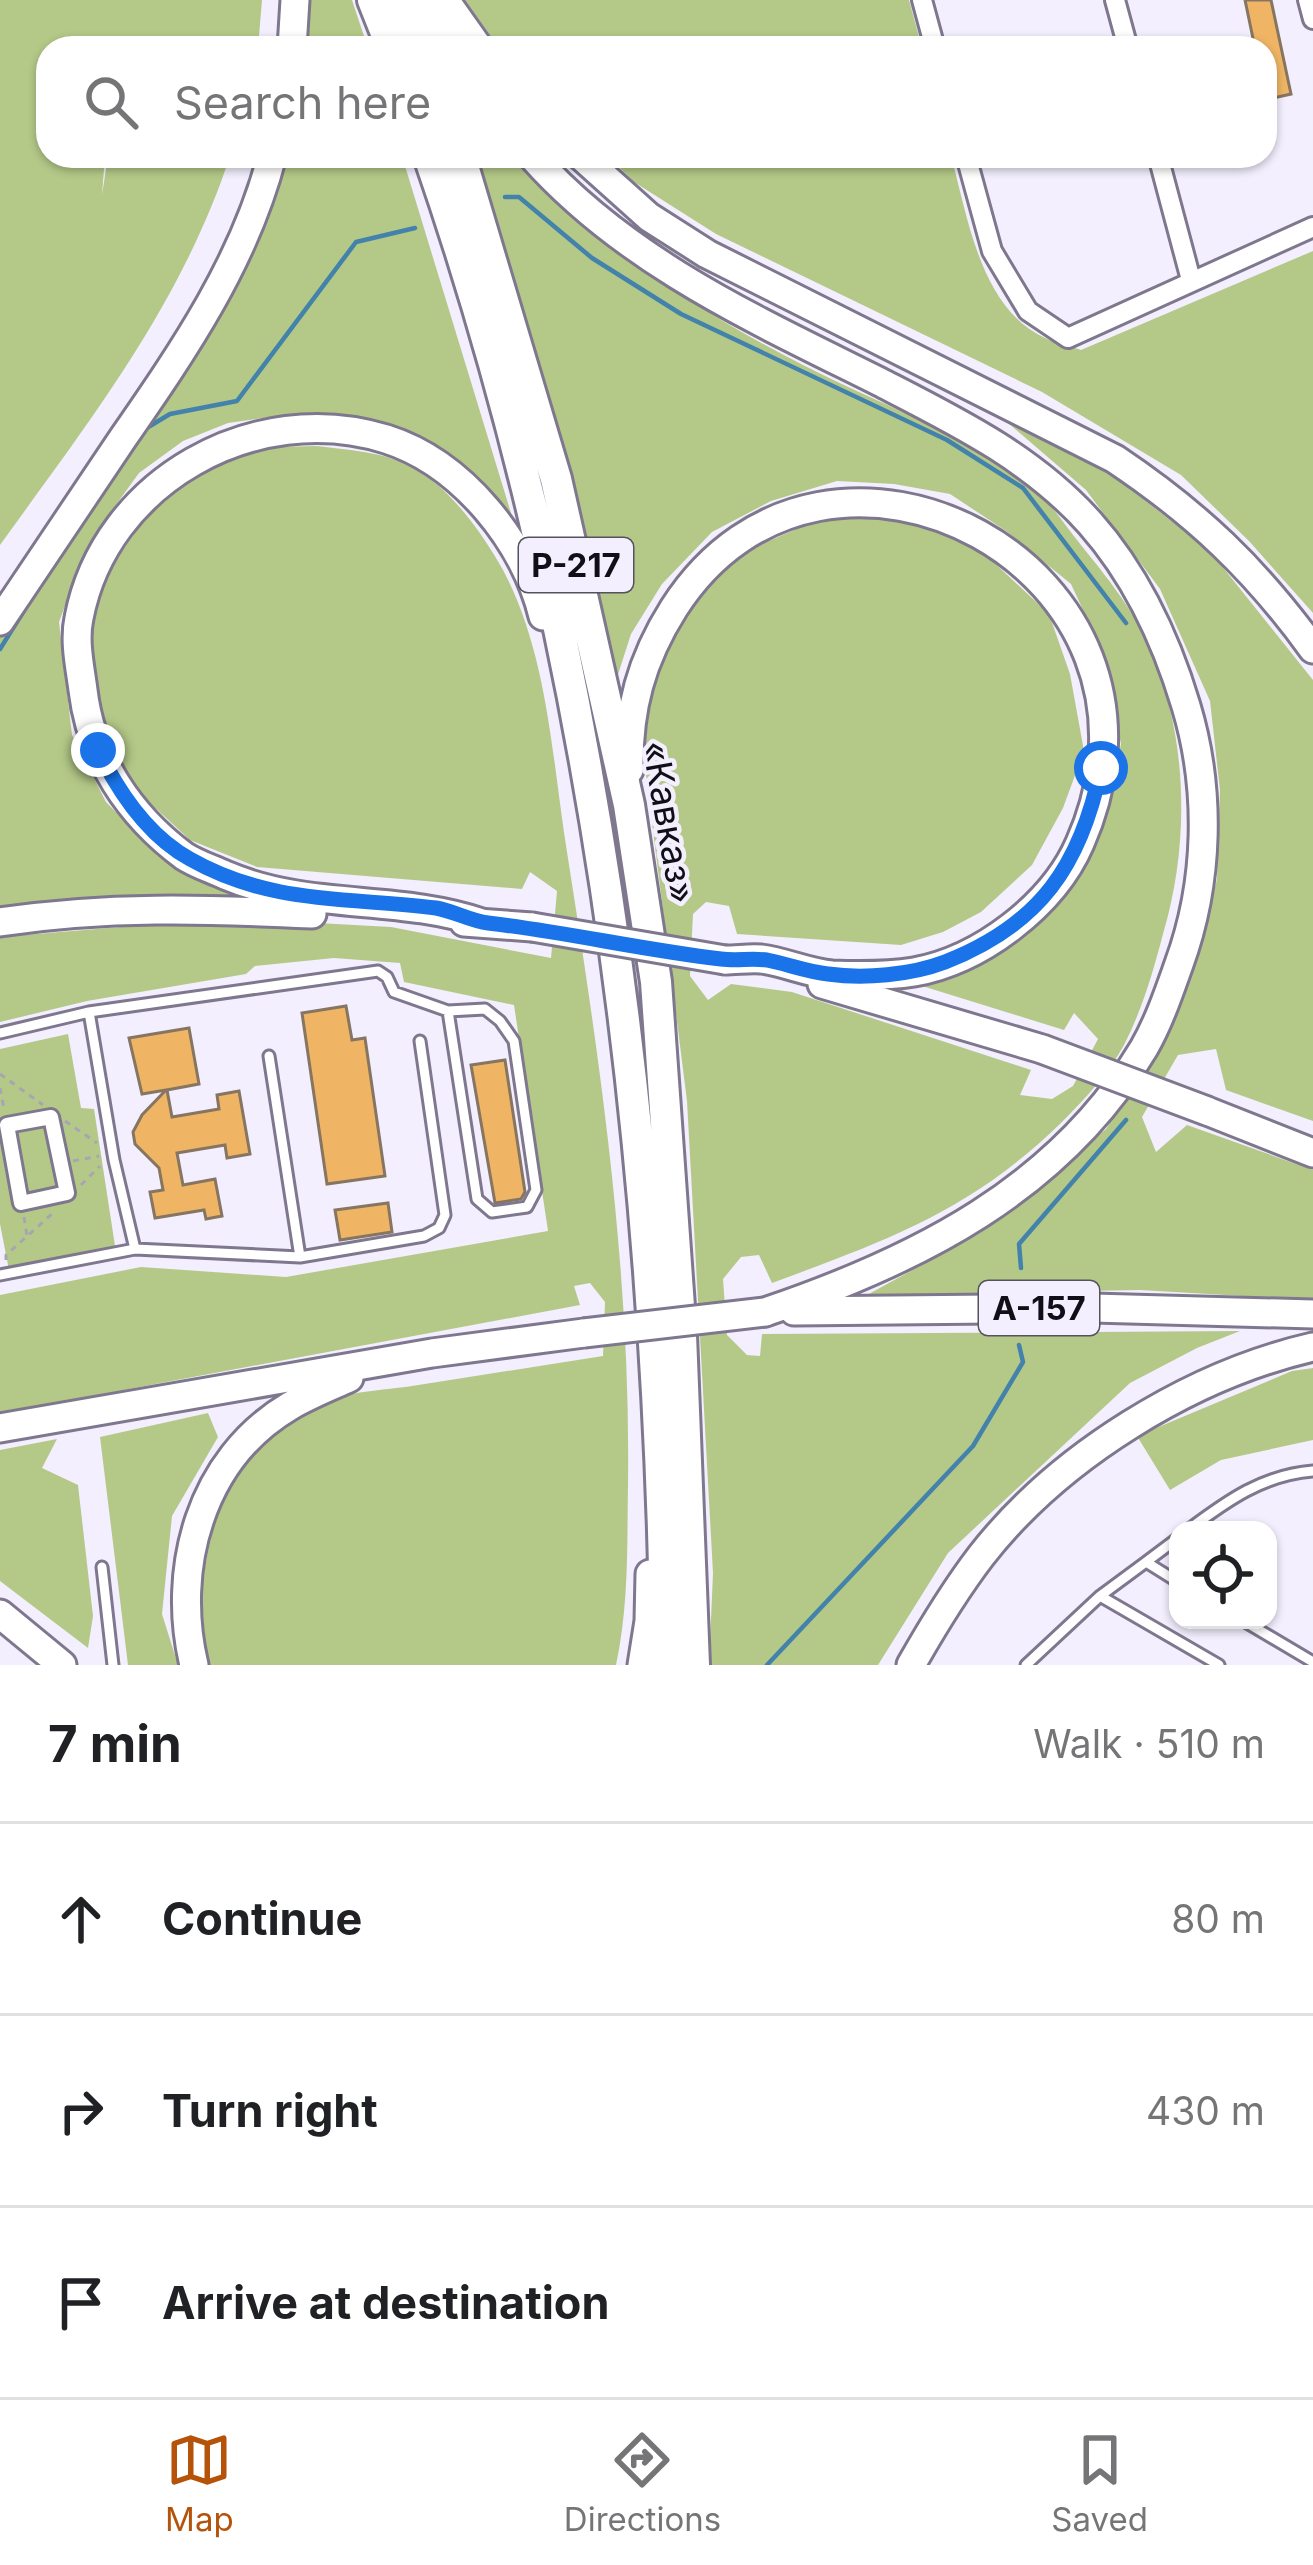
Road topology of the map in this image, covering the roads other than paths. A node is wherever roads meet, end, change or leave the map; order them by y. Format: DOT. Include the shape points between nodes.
graph roads {
  1 [pos="295,0"];
  2 [pos="373,0"];
  3 [pos="404,0"];
  4 [pos="428,0"];
  5 [pos="446,0"];
  6 [pos="922,0"];
  7 [pos="1115,0"];
  8 [pos="1308,0"];
  9 [pos="1313,19"];
  10 [pos="293,36"];
  11 [pos="387,36"];
  12 [pos="418,36"];
  13 [pos="447,36"];
  14 [pos="471,36"];
  15 [pos="932,36"];
  16 [pos="1125,36"];
  17 [pos="268,168"];
  18 [pos="433,168"];
  19 [pos="464,168"];
  20 [pos="545,168"];
  21 [pos="594,168"];
  22 [pos="968,168"];
  23 [pos="1160,168"];
  24 [pos="1313,227"];
  25 [pos="1191,280"];
  26 [pos="0,621"];
  27 [pos="1313,649"];
  28 [pos="582,752"];
  29 [pos="629,805"];
  30 [pos="0,922"];
  31 [pos="482,922"];
  32 [pos="725,960"];
  33 [pos="448,1011"];
  34 [pos="89,1012"];
  35 [pos="0,1033"];
  36 [pos="420,1042"];
  37 [pos="268,1056"];
  38 [pos="1313,1153"];
  39 [pos="21,1203"];
  40 [pos="135,1250"];
  41 [pos="300,1257"];
  42 [pos="0,1275"];
  43 [pos="766,1312"];
  44 [pos="1313,1314"];
  45 [pos="1313,1347"];
  46 [pos="387,1361"];
  47 [pos="657,1426"];
  48 [pos="0,1428"];
  49 [pos="1313,1472"];
  50 [pos="1201,1521"];
  51 [pos="1169,1545"];
  52 [pos="1146,1562"];
  53 [pos="103,1567"];
  54 [pos="1169,1576"];
  55 [pos="1100,1596"];
  56 [pos="0,1614"];
  57 [pos="1257,1629"];
  58 [pos="1313,1662"];
  59 [pos="62,1665"];
  60 [pos="113,1665"];
  61 [pos="194,1665"];
  62 [pos="642,1665"];
  63 [pos="666,1665"];
  64 [pos="694,1665"];
  65 [pos="911,1665"];
  66 [pos="1026,1665"];
  67 [pos="1219,1665"];
  1 -- 10 [label="main road"];
  2 -- 11 [label="highway"];
  3 -- 12 [label="highway"];
  4 -- 13 [label="main road"];
  5 -- 14 [label="main road"];
  6 -- 15 [label="street"];
  7 -- 16 [label="street"];
  8 -- 9 [label="street"];
  17 -- 26 [label="main road" via="224,280 179,356"];
  18 -- 28 [label="highway, «Кавказ» / Р-217" via="519,453"];
  19 -- 29 [label="highway, «Кавказ» / Р-217" via="556,479"];
  20 -- 43 [label="main road" via="598,219 725,305 977,431 1034,471 1089,522 1139,590 1195,736 1202,866 1186,946 1145,1045 1109,1100 1044,1167 970,1221 875,1273"];
  21 -- 27 [label="main road" via="707,254 1114,459 1169,495 1273,593"];
  22 -- 25 [label="street" via="992,251 1028,311 1068,338"];
  23 -- 25 [label="street"];
  24 -- 25 [label="street"];
  28 -- 31 [label="main road" via="536,587 513,543 449,475 388,440 284,433 217,447 157,485 112,539 78,620 84,700 118,792 149,825 187,858 255,888 441,909"];
  28 -- 47 [label="highway, «Кавказ» / Р-217" via="620,993"];
  29 -- 32 [label="main road" via="632,707 656,640 688,586 719,554 766,525 848,503 932,514 1010,553 1075,622 1104,721 1101,768 1075,854 1046,895 977,948 913,972 830,975 761,959"];
  29 -- 64 [label="highway, «Кавказ» / Р-217" via="657,1006"];
  30 -- 31 [label="main road" via="168,907"];
  31 -- 32 [label="main road, bridge"];
  32 -- 38 [label="main road, bridge" via="1042,1049"];
  33 -- 33 [label="lane" via="485,1009 514,1041 536,1190 527,1207 492,1213 477,1199"];
  33 -- 34 [label="lane" via="394,992 378,971"];
  34 -- 35 [label="lane"];
  34 -- 40 [label="lane"];
  36 -- 41 [label="lane" via="445,1215 440,1228"];
  37 -- 41 [label="lane"];
  39 -- 39 [label="street" via="67,1193 51,1117 7,1125"];
  40 -- 41 [label="lane"];
  40 -- 42 [label="lane"];
  43 -- 44 [label="main road, А-157"];
  43 -- 46 [label="main road, А-157, bridge"];
  45 -- 65 [label="main road" via="1163,1403 1031,1502 982,1555"];
  46 -- 48 [label="main road, А-157"];
  46 -- 61 [label="main road" via="287,1407 226,1464 192,1540 185,1583"];
  47 -- 62 [label="main road"];
  47 -- 63 [label="highway, «Кавказ» / Р-217"];
  49 -- 50 [label="lane" via="1284,1473"];
  51 -- 52 [label="lane"];
  52 -- 54 [label="lane"];
  52 -- 55 [label="lane"];
  53 -- 60 [label="lane"];
  55 -- 66 [label="lane"];
  55 -- 67 [label="lane"];
  56 -- 59 [label="main road"];
  57 -- 58 [label="lane"];
}
